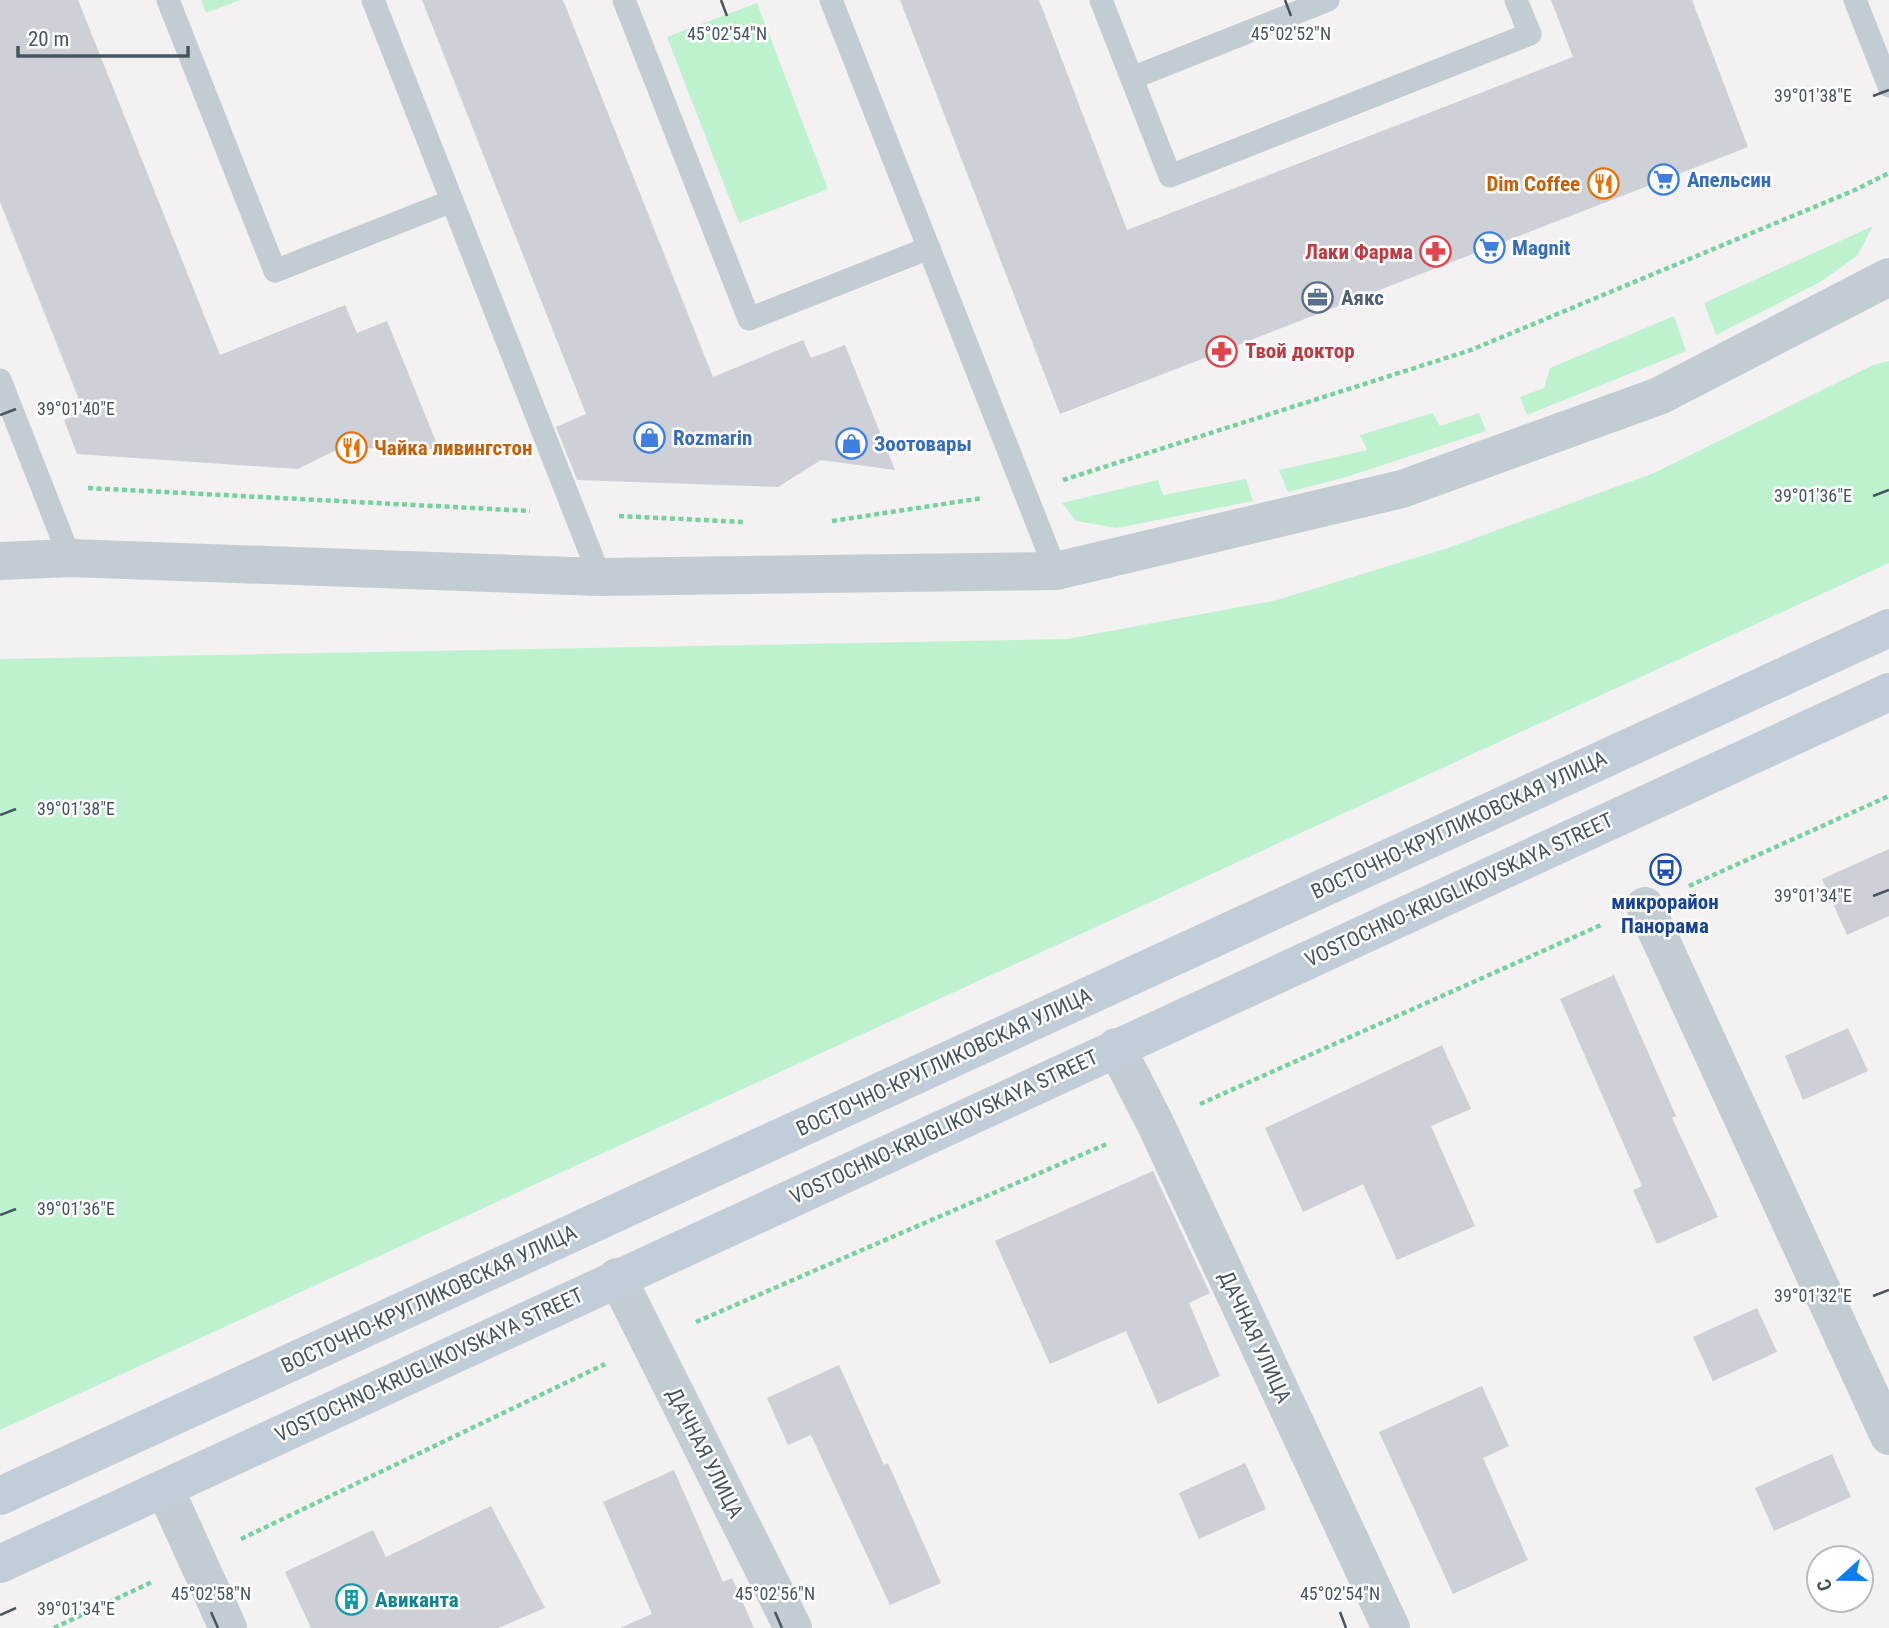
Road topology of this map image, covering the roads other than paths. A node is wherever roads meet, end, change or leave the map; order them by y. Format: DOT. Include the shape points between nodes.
graph roads {
  1 [pos="168,0"];
  2 [pos="373,0"];
  3 [pos="624,0"];
  4 [pos="831,0"];
  5 [pos="1101,0"];
  6 [pos="1328,0"];
  7 [pos="1516,0"];
  8 [pos="1855,0"];
  9 [pos="1132,78"];
  10 [pos="1889,86"];
  11 [pos="452,201"];
  12 [pos="929,248"];
  13 [pos="1889,277"];
  14 [pos="0,380"];
  15 [pos="70,558"];
  16 [pos="0,561"];
  17 [pos="1056,572"];
  18 [pos="600,577"];
  19 [pos="1889,628"];
  20 [pos="1889,692"];
  21 [pos="1645,906"];
  22 [pos="1116,1047"];
  23 [pos="617,1277"];
  24 [pos="1889,1436"];
  25 [pos="165,1489"];
  26 [pos="0,1496"];
  27 [pos="0,1564"];
  28 [pos="229,1628"];
  29 [pos="793,1628"];
  30 [pos="1391,1628"];
  1 -- 11 [label="lane" via="275,271"];
  2 -- 11 [label="lane"];
  3 -- 12 [label="lane" via="749,319"];
  4 -- 12 [label="lane"];
  5 -- 9 [label="lane"];
  6 -- 9 [label="lane"];
  7 -- 9 [label="lane" via="1530,34 1170,176"];
  8 -- 10 [label="lane"];
  11 -- 18 [label="lane"];
  12 -- 17 [label="lane"];
  13 -- 17 [label="street" via="1659,396 1415,485"];
  14 -- 15 [label="lane"];
  15 -- 16 [label="street"];
  15 -- 18 [label="street"];
  17 -- 18 [label="street"];
  19 -- 26 [label="main road, ВОСТОЧНО-КРУГЛИКОВСКАЯ УЛИЦА"];
  20 -- 22 [label="main road, VOSTOCHNO-KRUGLIKOVSKAYA STREET"];
  21 -- 24 [label="street"];
  22 -- 23 [label="main road, VOSTOCHNO-KRUGLIKOVSKAYA STREET"];
  22 -- 30 [label="street, ДАЧНАЯ УЛИЦА"];
  23 -- 25 [label="main road, VOSTOCHNO-KRUGLIKOVSKAYA STREET"];
  23 -- 29 [label="street, ДАЧНАЯ УЛИЦА"];
  25 -- 27 [label="main road, VOSTOCHNO-KRUGLIKOVSKAYA STREET"];
  25 -- 28 [label="street"];
}
